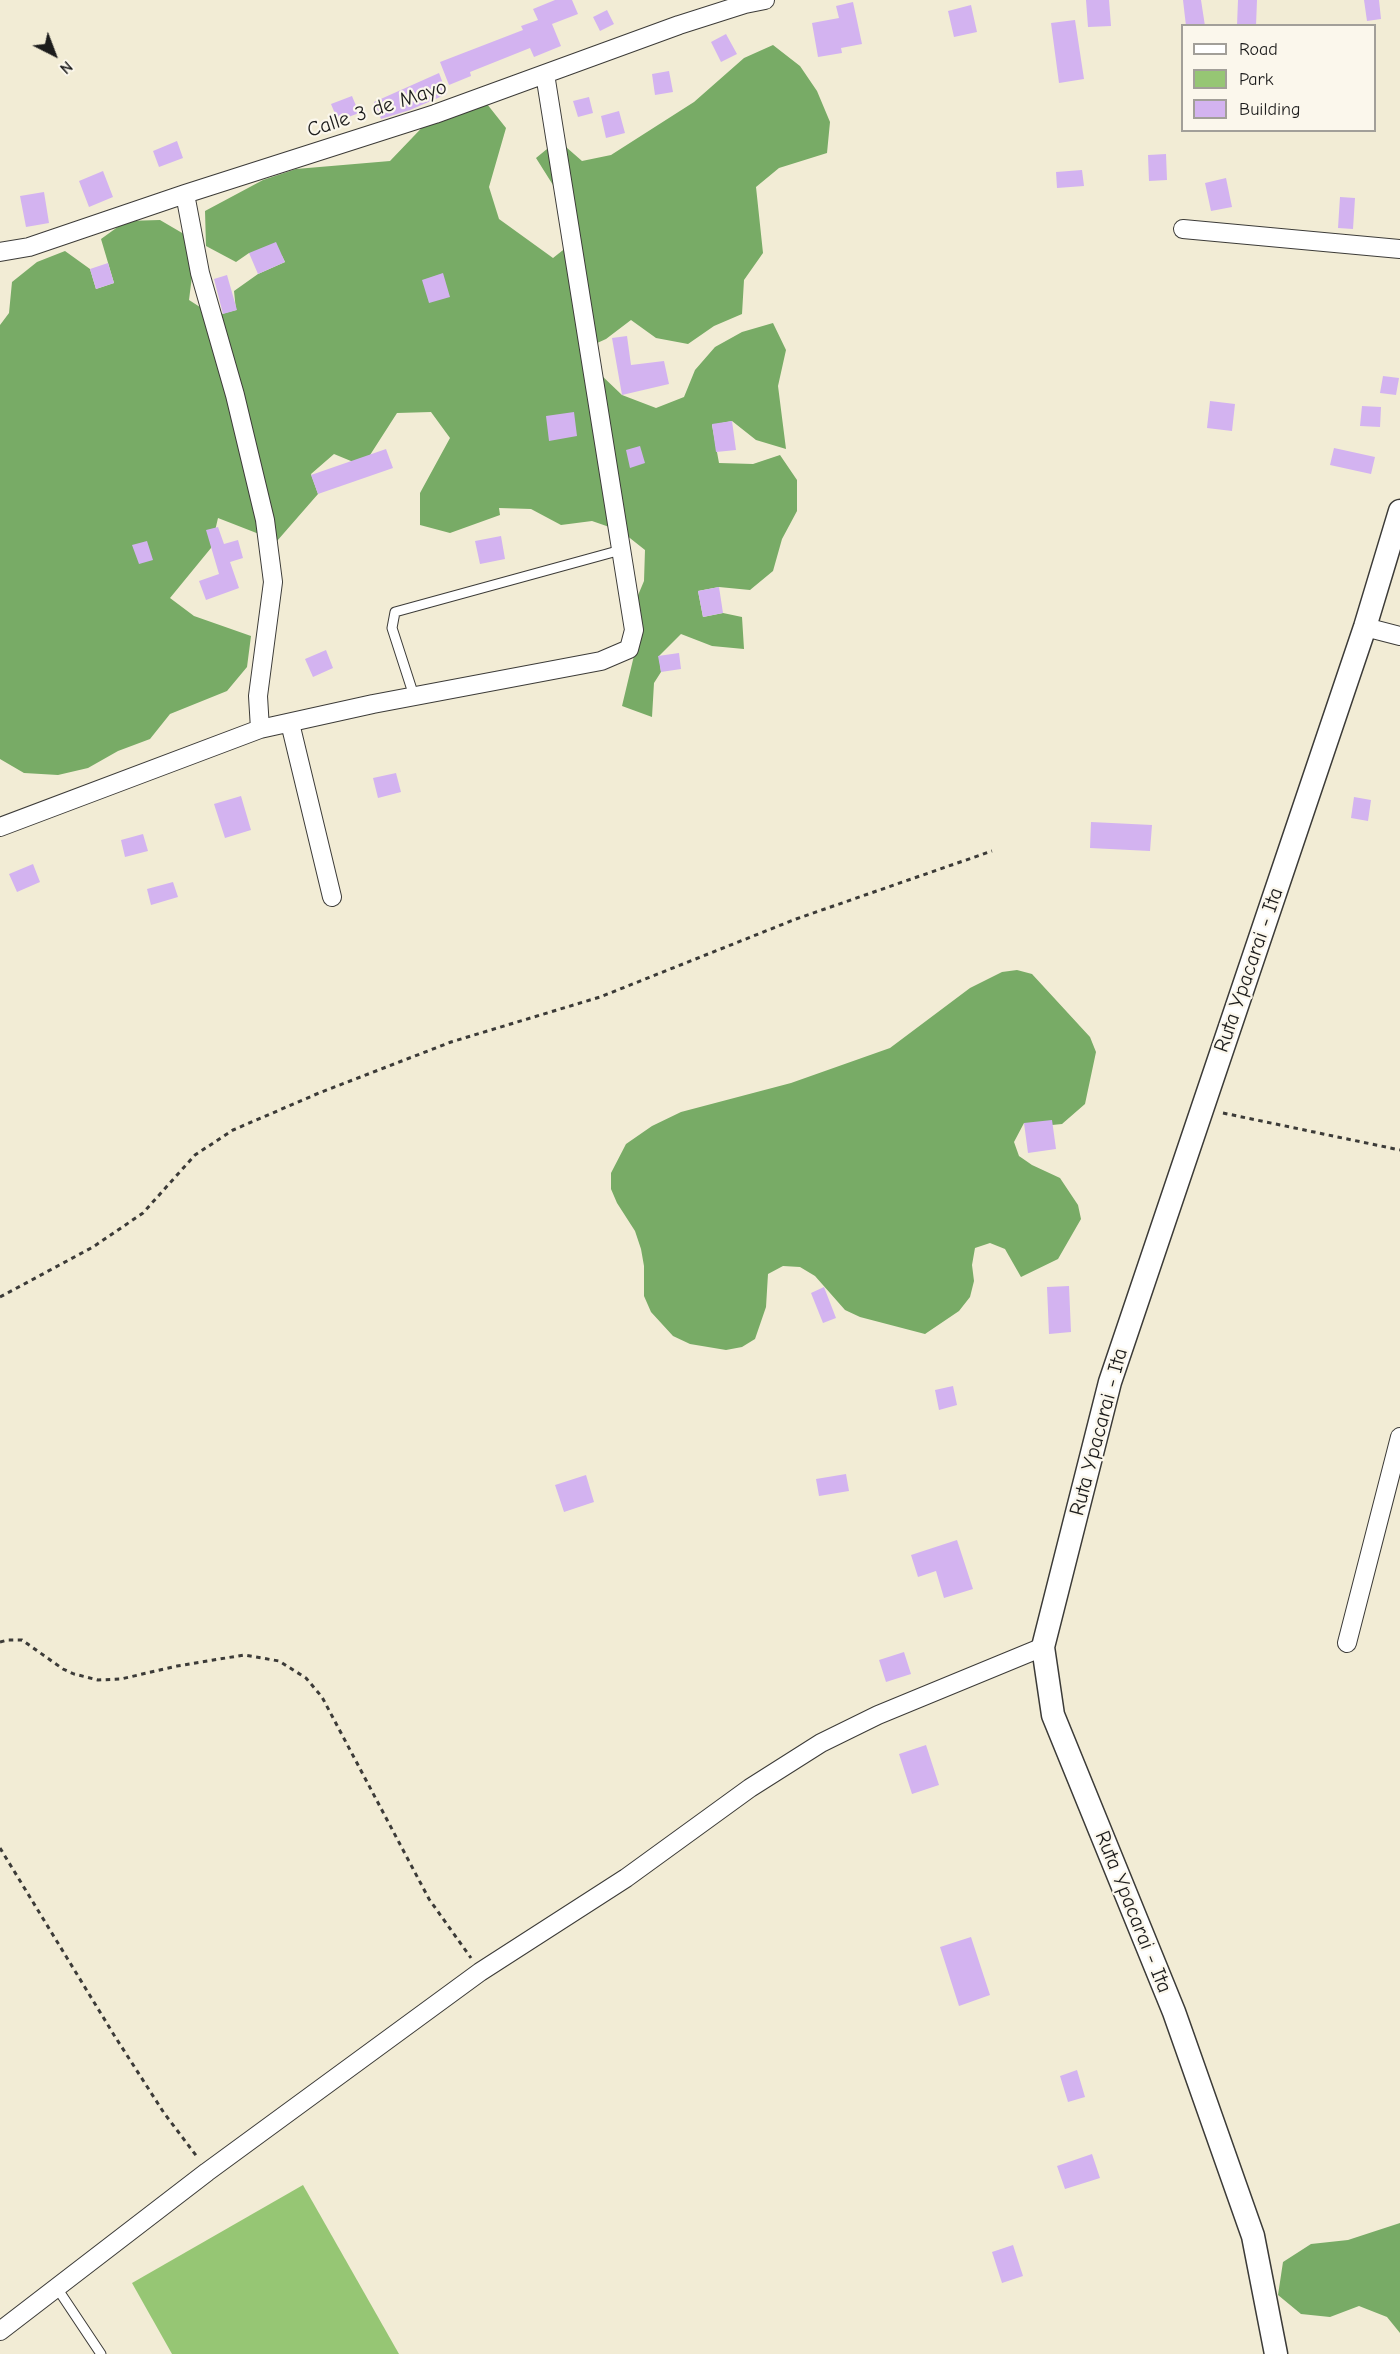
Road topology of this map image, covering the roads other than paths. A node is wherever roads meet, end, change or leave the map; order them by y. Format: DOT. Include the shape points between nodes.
graph roads {
  1 [pos="765,0"];
  2 [pos="545,74"];
  3 [pos="184,194"];
  4 [pos="1183,229"];
  5 [pos="1400,249"];
  6 [pos="0,252"];
  7 [pos="1400,511"];
  8 [pos="621,550"];
  9 [pos="1365,627"];
  10 [pos="1400,636"];
  11 [pos="414,696"];
  12 [pos="290,723"];
  13 [pos="260,729"];
  14 [pos="0,827"];
  15 [pos="332,897"];
  16 [pos="1400,1437"];
  17 [pos="1347,1643"];
  18 [pos="1043,1647"];
  19 [pos="57,2288"];
  20 [pos="0,2331"];
  21 [pos="101,2354"];
  22 [pos="1276,2354"];
  1 -- 2 [label="street, Calle 3 de Mayo" via="679,25"];
  2 -- 3 [label="street, Calle 3 de Mayo" via="435,114"];
  2 -- 8 [label="street"];
  3 -- 6 [label="street, Calle 3 de Mayo" via="29,248"];
  3 -- 13 [label="street" via="200,273 235,395 266,530 273,582 258,696"];
  4 -- 5 [label="street"];
  7 -- 9 [label="street, Ruta Ypacarai - Ita"];
  8 -- 11 [label="street" via="634,630 629,649 601,661"];
  8 -- 11 [label="lane" via="395,612 392,628"];
  9 -- 10 [label="street"];
  9 -- 18 [label="street, Ruta Ypacarai - Ita" via="1110,1382"];
  11 -- 12 [label="street"];
  12 -- 13 [label="street"];
  12 -- 15 [label="street"];
  13 -- 14 [label="street"];
  16 -- 17 [label="street"];
  18 -- 19 [label="street" via="878,1715 820,1743 750,1788 626,1878 480,1972 207,2172"];
  18 -- 22 [label="street, Ruta Ypacarai - Ita" via="1053,1715 1174,2012 1253,2236"];
  19 -- 20 [label="street"];
  19 -- 21 [label="lane"];
}
